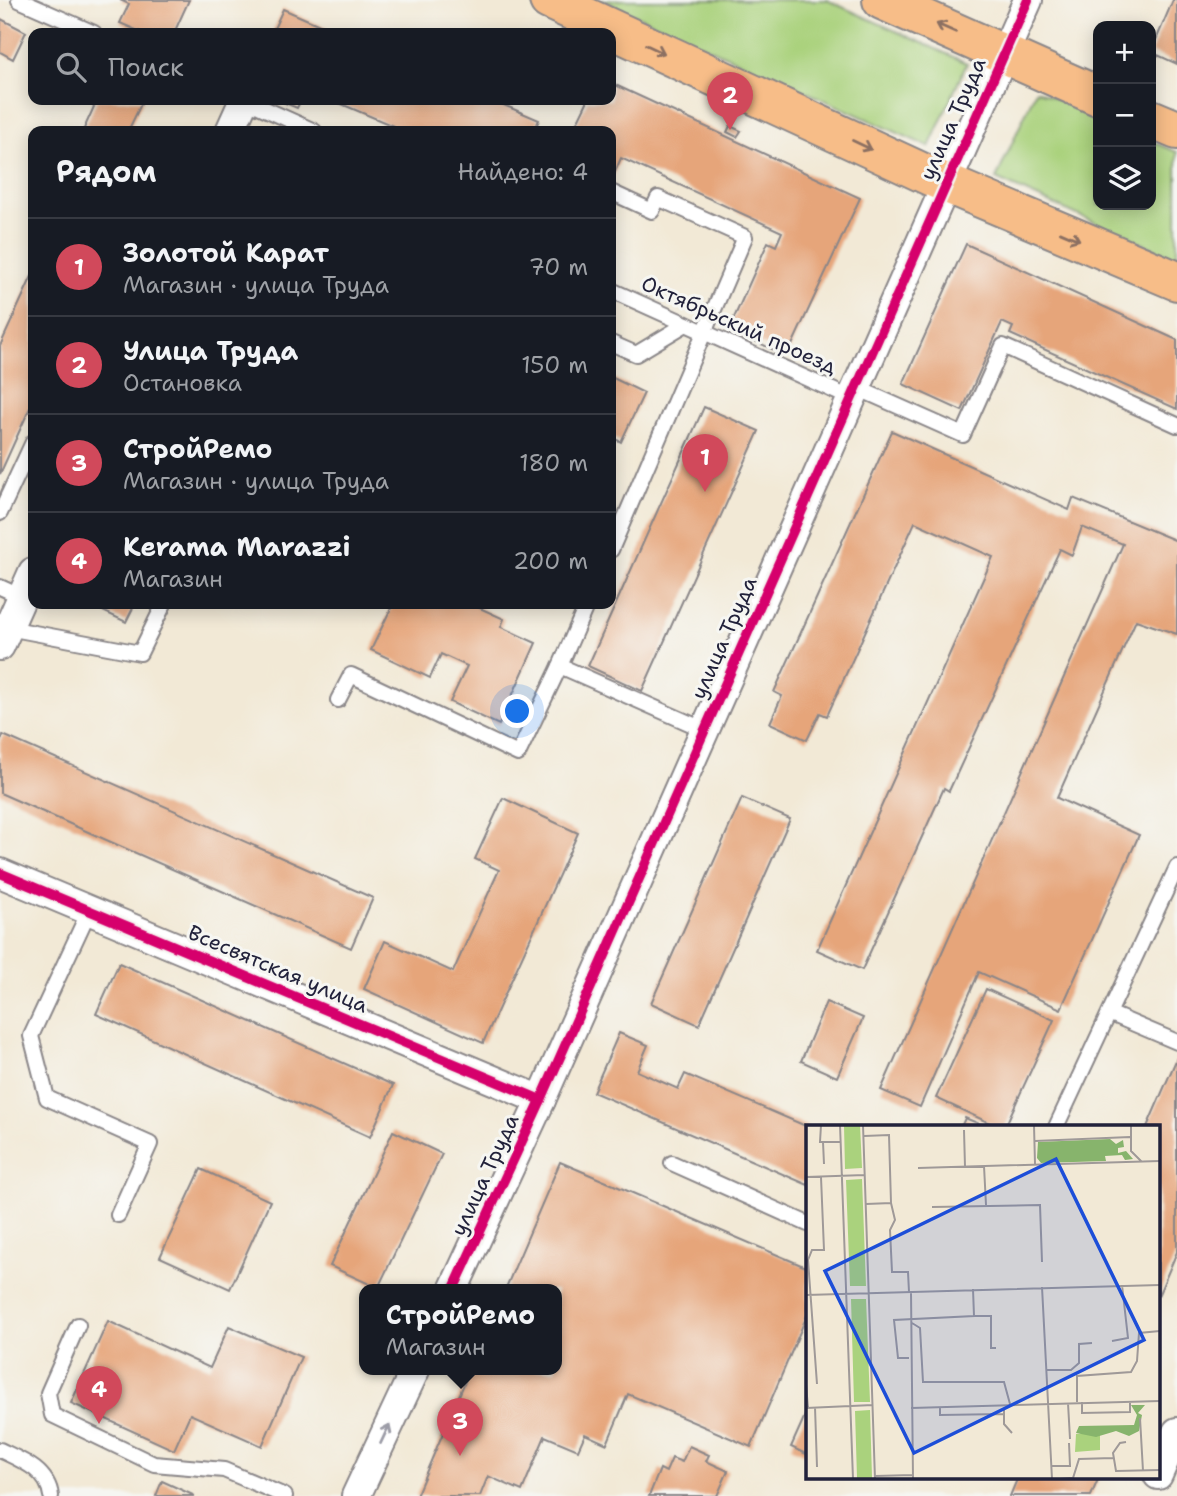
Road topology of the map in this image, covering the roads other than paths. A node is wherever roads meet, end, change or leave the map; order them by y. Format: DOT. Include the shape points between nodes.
graph roads {
  1 [pos="19,0"];
  2 [pos="549,0"];
  3 [pos="882,0"];
  4 [pos="1028,0"];
  5 [pos="83,28"];
  6 [pos="610,28"];
  7 [pos="616,31"];
  8 [pos="1003,54"];
  9 [pos="1093,94"];
  10 [pos="242,105"];
  11 [pos="255,105"];
  12 [pos="1156,121"];
  13 [pos="232,126"];
  14 [pos="303,126"];
  15 [pos="1177,130"];
  16 [pos="945,183"];
  17 [pos="616,194"];
  18 [pos="1177,281"];
  19 [pos="616,292"];
  20 [pos="686,324"];
  21 [pos="706,333"];
  22 [pos="616,345"];
  23 [pos="853,392"];
  24 [pos="1177,425"];
  25 [pos="28,453"];
  26 [pos="0,513"];
  27 [pos="616,539"];
  28 [pos="18,585"];
  29 [pos="162,609"];
  30 [pos="585,609"];
  31 [pos="4,637"];
  32 [pos="560,666"];
  33 [pos="338,700"];
  34 [pos="705,730"];
  35 [pos="1177,867"];
  36 [pos="0,873"];
  37 [pos="89,911"];
  38 [pos="1111,1014"];
  39 [pos="1177,1042"];
  40 [pos="541,1100"];
  41 [pos="1057,1125"];
  42 [pos="672,1163"];
  43 [pos="118,1215"];
  44 [pos="806,1223"];
  45 [pos="456,1284"];
  46 [pos="78,1325"];
  47 [pos="413,1375"];
  48 [pos="1177,1432"];
  49 [pos="0,1450"];
  50 [pos="1160,1469"];
  51 [pos="1156,1478"];
  52 [pos="51,1496"];
  53 [pos="285,1496"];
  54 [pos="356,1496"];
  55 [pos="1148,1496"];
  1 -- 5 [label="lane"];
  2 -- 6 [label="main road, one-way"];
  8 -- 3 [label="main road, one-way"];
  4 -- 8 [label="street, улица Труда"];
  7 -- 16 [label="main road, one-way"];
  8 -- 9 [label="main road"];
  8 -- 16 [label="street, улица Труда"];
  10 -- 13 [label="street"];
  11 -- 14 [label="lane"];
  12 -- 15 [label="main road"];
  16 -- 18 [label="main road, one-way"];
  16 -- 23 [label="street, улица Труда"];
  17 -- 21 [label="lane" via="652,211 658,198 745,237"];
  19 -- 20 [label="lane, Октябрьский проезд"];
  20 -- 21 [label="lane, Октябрьский проезд"];
  20 -- 22 [label="lane" via="636,354"];
  21 -- 23 [label="lane, Октябрьский проезд"];
  21 -- 27 [label="lane"];
  23 -- 24 [label="lane, Октябрьский проезд" via="963,435 1003,346"];
  23 -- 34 [label="street, улица Труда"];
  25 -- 26 [label="lane"];
  28 -- 31 [label="street"];
  29 -- 31 [label="lane" via="140,653"];
  30 -- 32 [label="lane"];
  32 -- 33 [label="lane" via="518,754 351,676"];
  32 -- 34 [label="lane"];
  34 -- 40 [label="street, улица Труда"];
  35 -- 38 [label="lane"];
  36 -- 37 [label="street, Всесвятская улица"];
  37 -- 40 [label="street, Всесвятская улица"];
  37 -- 43 [label="lane" via="32,1036 47,1098 150,1144"];
  38 -- 39 [label="lane"];
  38 -- 41 [label="lane"];
  40 -- 45 [label="street, улица Труда"];
  42 -- 44 [label="lane"];
  46 -- 53 [label="lane" via="48,1393 52,1415 154,1464 224,1470"];
  54 -- 47 [label="street, one-way"];
  48 -- 50 [label="street"];
  49 -- 52 [label="lane" via="32,1465 50,1486"];
  51 -- 55 [label="street"];
}
